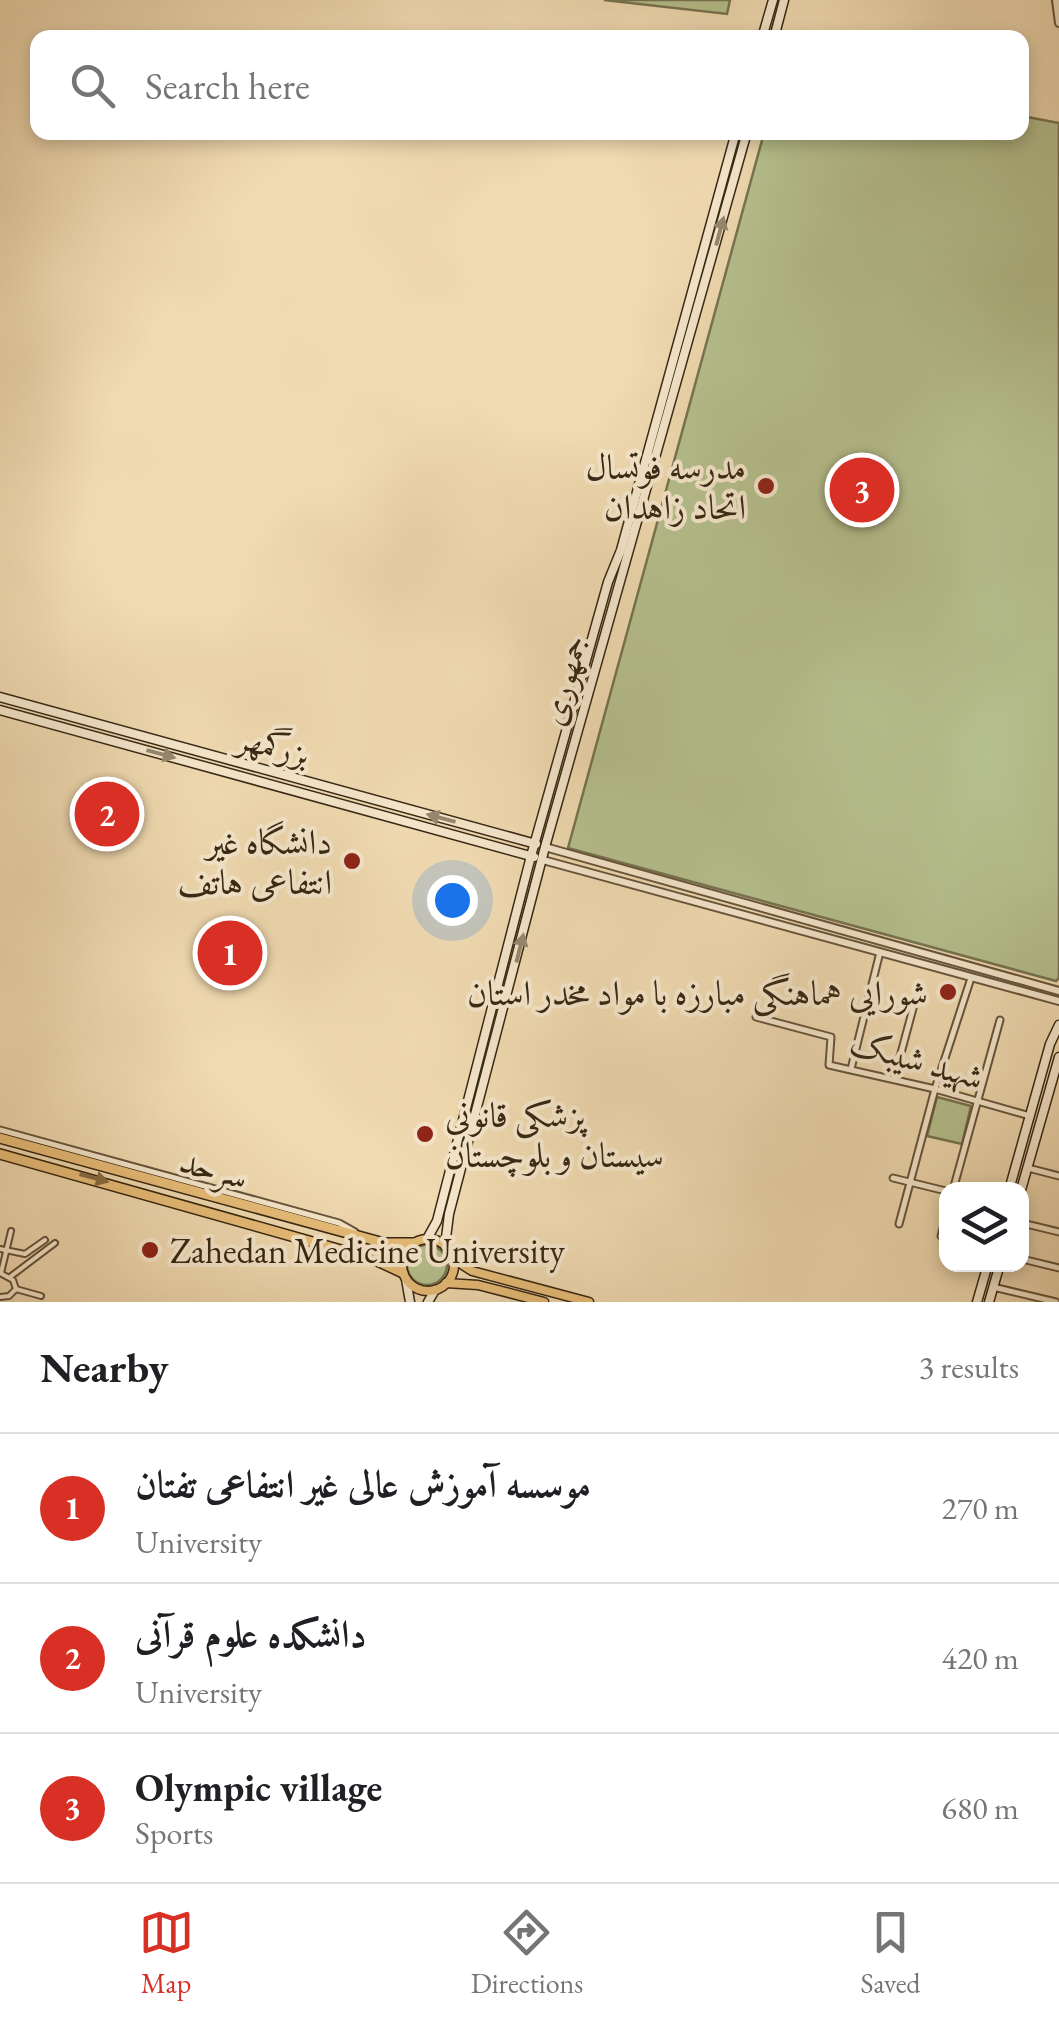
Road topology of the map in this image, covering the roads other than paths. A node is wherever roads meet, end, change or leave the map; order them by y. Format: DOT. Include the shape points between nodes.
graph roads {
  1 [pos="773,0"];
  2 [pos="784,0"];
  3 [pos="1056,0"];
  4 [pos="1059,23"];
  5 [pos="764,30"];
  6 [pos="776,30"];
  7 [pos="734,140"];
  8 [pos="745,140"];
  9 [pos="692,288"];
  10 [pos="704,291"];
  11 [pos="608,582"];
  12 [pos="618,585"];
  13 [pos="0,698"];
  14 [pos="0,710"];
  15 [pos="410,810"];
  16 [pos="407,822"];
  17 [pos="540,845"];
  18 [pos="531,856"];
  19 [pos="542,860"];
  20 [pos="743,902"];
  21 [pos="740,913"];
  22 [pos="877,940"];
  23 [pos="877,951"];
  24 [pos="971,977"];
  25 [pos="499,986"];
  26 [pos="510,989"];
  27 [pos="1059,990"];
  28 [pos="915,1001"];
  29 [pos="1059,1001"];
  30 [pos="756,1017"];
  31 [pos="1000,1020"];
  32 [pos="1059,1026"];
  33 [pos="1059,1057"];
  34 [pos="851,1069"];
  35 [pos="894,1080"];
  36 [pos="935,1089"];
  37 [pos="977,1102"];
  38 [pos="1030,1116"];
  39 [pos="0,1130"];
  40 [pos="0,1138"];
  41 [pos="0,1154"];
  42 [pos="1027,1168"];
  43 [pos="1059,1176"];
  44 [pos="893,1178"];
  45 [pos="910,1182"];
  46 [pos="952,1182"];
  47 [pos="1011,1182"];
  48 [pos="1023,1182"];
  49 [pos="939,1188"];
  50 [pos="899,1224"];
  51 [pos="1029,1225"];
  52 [pos="11,1231"];
  53 [pos="1059,1232"];
  54 [pos="361,1236"];
  55 [pos="427,1239"];
  56 [pos="45,1240"];
  57 [pos="56,1243"];
  58 [pos="414,1243"];
  59 [pos="445,1246"];
  60 [pos="3,1250"];
  61 [pos="452,1258"];
  62 [pos="1029,1261"];
  63 [pos="1059,1268"];
  64 [pos="986,1272"];
  65 [pos="998,1272"];
  66 [pos="0,1273"];
  67 [pos="404,1276"];
  68 [pos="10,1277"];
  69 [pos="446,1283"];
  70 [pos="993,1287"];
  71 [pos="16,1289"];
  72 [pos="435,1290"];
  73 [pos="41,1296"];
  74 [pos="4,1298"];
  75 [pos="410,1302"];
  76 [pos="428,1302"];
  77 [pos="544,1302"];
  78 [pos="590,1302"];
  79 [pos="977,1302"];
  80 [pos="989,1302"];
  81 [pos="1056,1302"];
  1 -- 5 [label="main road"];
  2 -- 6 [label="main road"];
  3 -- 4 [label="street"];
  7 -- 9 [label="main road, جمهوری"];
  10 -- 8 [label="main road, جمهوری, one-way"];
  9 -- 10 [label="main road"];
  9 -- 11 [label="main road, جمهوری"];
  10 -- 12 [label="main road, جمهوری"];
  11 -- 12 [label="main road"];
  11 -- 17 [label="main road, جمهوری"];
  12 -- 17 [label="main road, جمهوری"];
  13 -- 15 [label="main road, بزرگمهر"];
  14 -- 16 [label="main road, بزرگمهر, one-way"];
  15 -- 16 [label="main road"];
  17 -- 15 [label="main road, بزرگمهر, one-way"];
  16 -- 18 [label="main road, بزرگمهر"];
  17 -- 18 [label="main road, جمهوری"];
  17 -- 19 [label="main road, جمهوری"];
  17 -- 20 [label="street, بزرگمهر"];
  18 -- 19 [label="main road, بزرگمهر"];
  18 -- 25 [label="main road, جمهوری"];
  19 -- 21 [label="street"];
  26 -- 19 [label="main road, جمهوری, one-way"];
  20 -- 21 [label="street"];
  20 -- 22 [label="street, بزرگمهر"];
  21 -- 23 [label="street"];
  22 -- 23 [label="street"];
  22 -- 27 [label="street, بزرگمهر"];
  23 -- 24 [label="street"];
  23 -- 34 [label="street"];
  24 -- 29 [label="street"];
  24 -- 36 [label="street"];
  25 -- 26 [label="main road"];
  25 -- 55 [label="main road, جمهوری"];
  26 -- 59 [label="main road, جمهوری"];
  28 -- 35 [label="street"];
  30 -- 34 [label="street, شهید شیبک" via="831,1038 829,1065"];
  31 -- 37 [label="street"];
  32 -- 38 [label="main road"];
  33 -- 42 [label="main road"];
  34 -- 35 [label="street, شهید شیبک"];
  35 -- 36 [label="street, شهید شیبک"];
  36 -- 37 [label="street, شهید شیبک"];
  36 -- 45 [label="street"];
  37 -- 38 [label="street, شهید شیبک"];
  37 -- 46 [label="street"];
  38 -- 47 [label="main road"];
  39 -- 54 [label="street" via="339,1222"];
  40 -- 54 [label="highway, سرحد"];
  41 -- 67 [label="highway, سرحد, one-way" via="372,1259"];
  42 -- 43 [label="street"];
  42 -- 48 [label="main road"];
  44 -- 45 [label="street"];
  45 -- 49 [label="street"];
  45 -- 50 [label="street"];
  51 -- 53 [label="street"];
  52 -- 60 [label="street"];
  54 -- 58 [label="highway, سرحد"];
  55 -- 58 [label="main road"];
  55 -- 59 [label="main road"];
  56 -- 60 [label="street" via="24,1254"];
  57 -- 68 [label="street"];
  58 -- 67 [label="main road" via="405,1253"];
  59 -- 61 [label="main road"];
  60 -- 66 [label="street"];
  61 -- 69 [label="main road"];
  61 -- 78 [label="main road" via="472,1271"];
  62 -- 63 [label="street"];
  64 -- 79 [label="main road"];
  65 -- 70 [label="main road"];
  66 -- 68 [label="street"];
  67 -- 72 [label="main road" via="416,1288"];
  67 -- 75 [label="main road"];
  68 -- 71 [label="street"];
  69 -- 72 [label="main road"];
  69 -- 77 [label="main road" via="478,1284"];
  70 -- 80 [label="main road"];
  70 -- 81 [label="street"];
  71 -- 73 [label="street"];
  71 -- 74 [label="street"];
  72 -- 76 [label="main road"];
}
